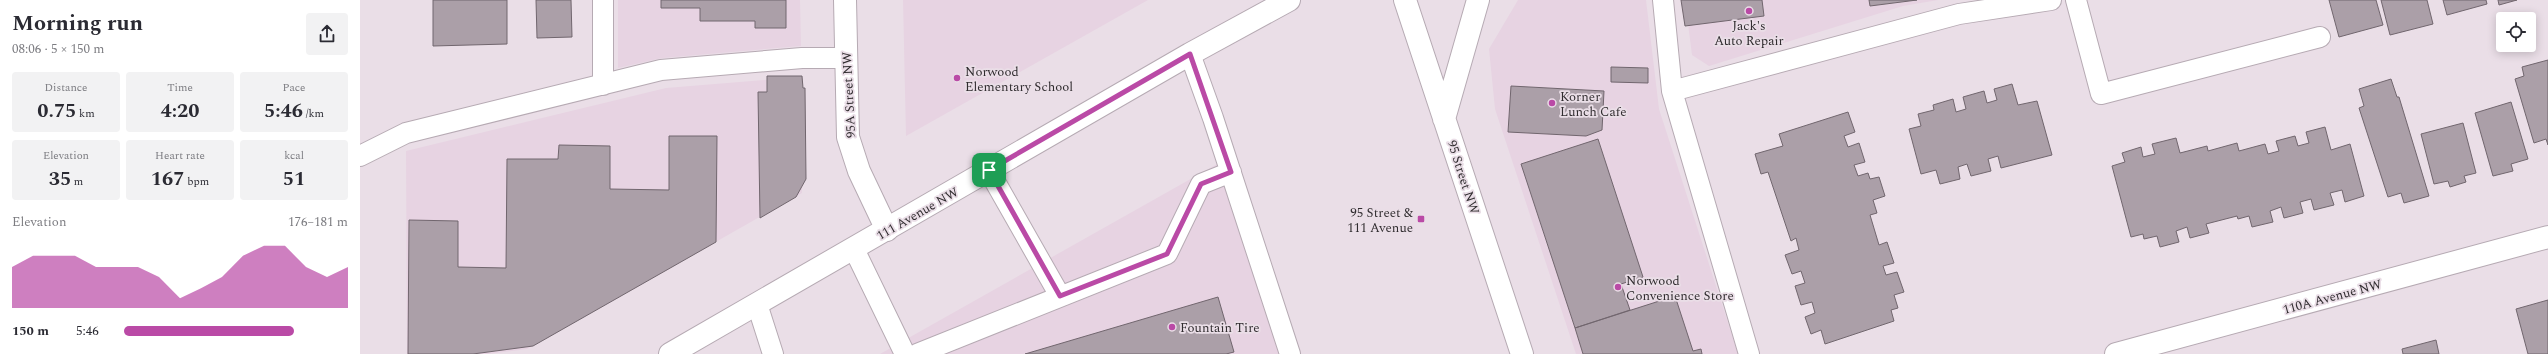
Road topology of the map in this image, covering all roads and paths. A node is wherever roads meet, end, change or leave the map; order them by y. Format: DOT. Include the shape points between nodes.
graph roads {
  1 [pos="603,0"];
  2 [pos="846,0"];
  3 [pos="1289,0"];
  4 [pos="1405,0"];
  5 [pos="1478,0"];
  6 [pos="1663,0"];
  7 [pos="2051,0"];
  8 [pos="2076,0"];
  9 [pos="2320,37"];
  10 [pos="1190,54"];
  11 [pos="845,58"];
  12 [pos="603,85"];
  13 [pos="1672,91"];
  14 [pos="1444,119"];
  15 [pos="360,156"];
  16 [pos="989,170"];
  17 [pos="1231,172"];
  18 [pos="887,230"];
  19 [pos="2548,237"];
  20 [pos="854,249"];
  21 [pos="1060,296"];
  22 [pos="757,304"];
  23 [pos="670,354"];
  24 [pos="773,354"];
  25 [pos="905,354"];
  26 [pos="918,354"];
  27 [pos="1290,354"];
  28 [pos="1522,354"];
  29 [pos="1749,354"];
  30 [pos="2116,354"];
  1 -- 12 [label="lane"];
  2 -- 11 [label="street, 95A Street NW"];
  3 -- 10 [label="street, 111 Avenue NW"];
  4 -- 14 [label="street, 95 Street NW"];
  5 -- 14 [label="street"];
  6 -- 13 [label="lane"];
  7 -- 13 [label="lane" via="1959,14"];
  8 -- 9 [label="lane" via="2101,94"];
  10 -- 16 [label="street, 111 Avenue NW"];
  10 -- 17 [label="lane"];
  11 -- 12 [label="lane" via="802,58 661,70"];
  11 -- 18 [label="street, 95A Street NW" via="848,137 852,154"];
  12 -- 15 [label="lane" via="406,133"];
  13 -- 29 [label="lane"];
  14 -- 28 [label="street, 95 Street NW"];
  16 -- 18 [label="street, 111 Avenue NW"];
  16 -- 21 [label="lane"];
  17 -- 21 [label="lane" via="1201,184 1167,254"];
  17 -- 27 [label="lane"];
  18 -- 20 [label="street, 111 Avenue NW"];
  19 -- 30 [label="street, 110A Avenue NW"];
  20 -- 22 [label="street, 111 Avenue NW"];
  20 -- 25 [label="lane"];
  21 -- 26 [label="lane"];
  22 -- 23 [label="street, 111 Avenue NW"];
  22 -- 24 [label="lane"];
}
